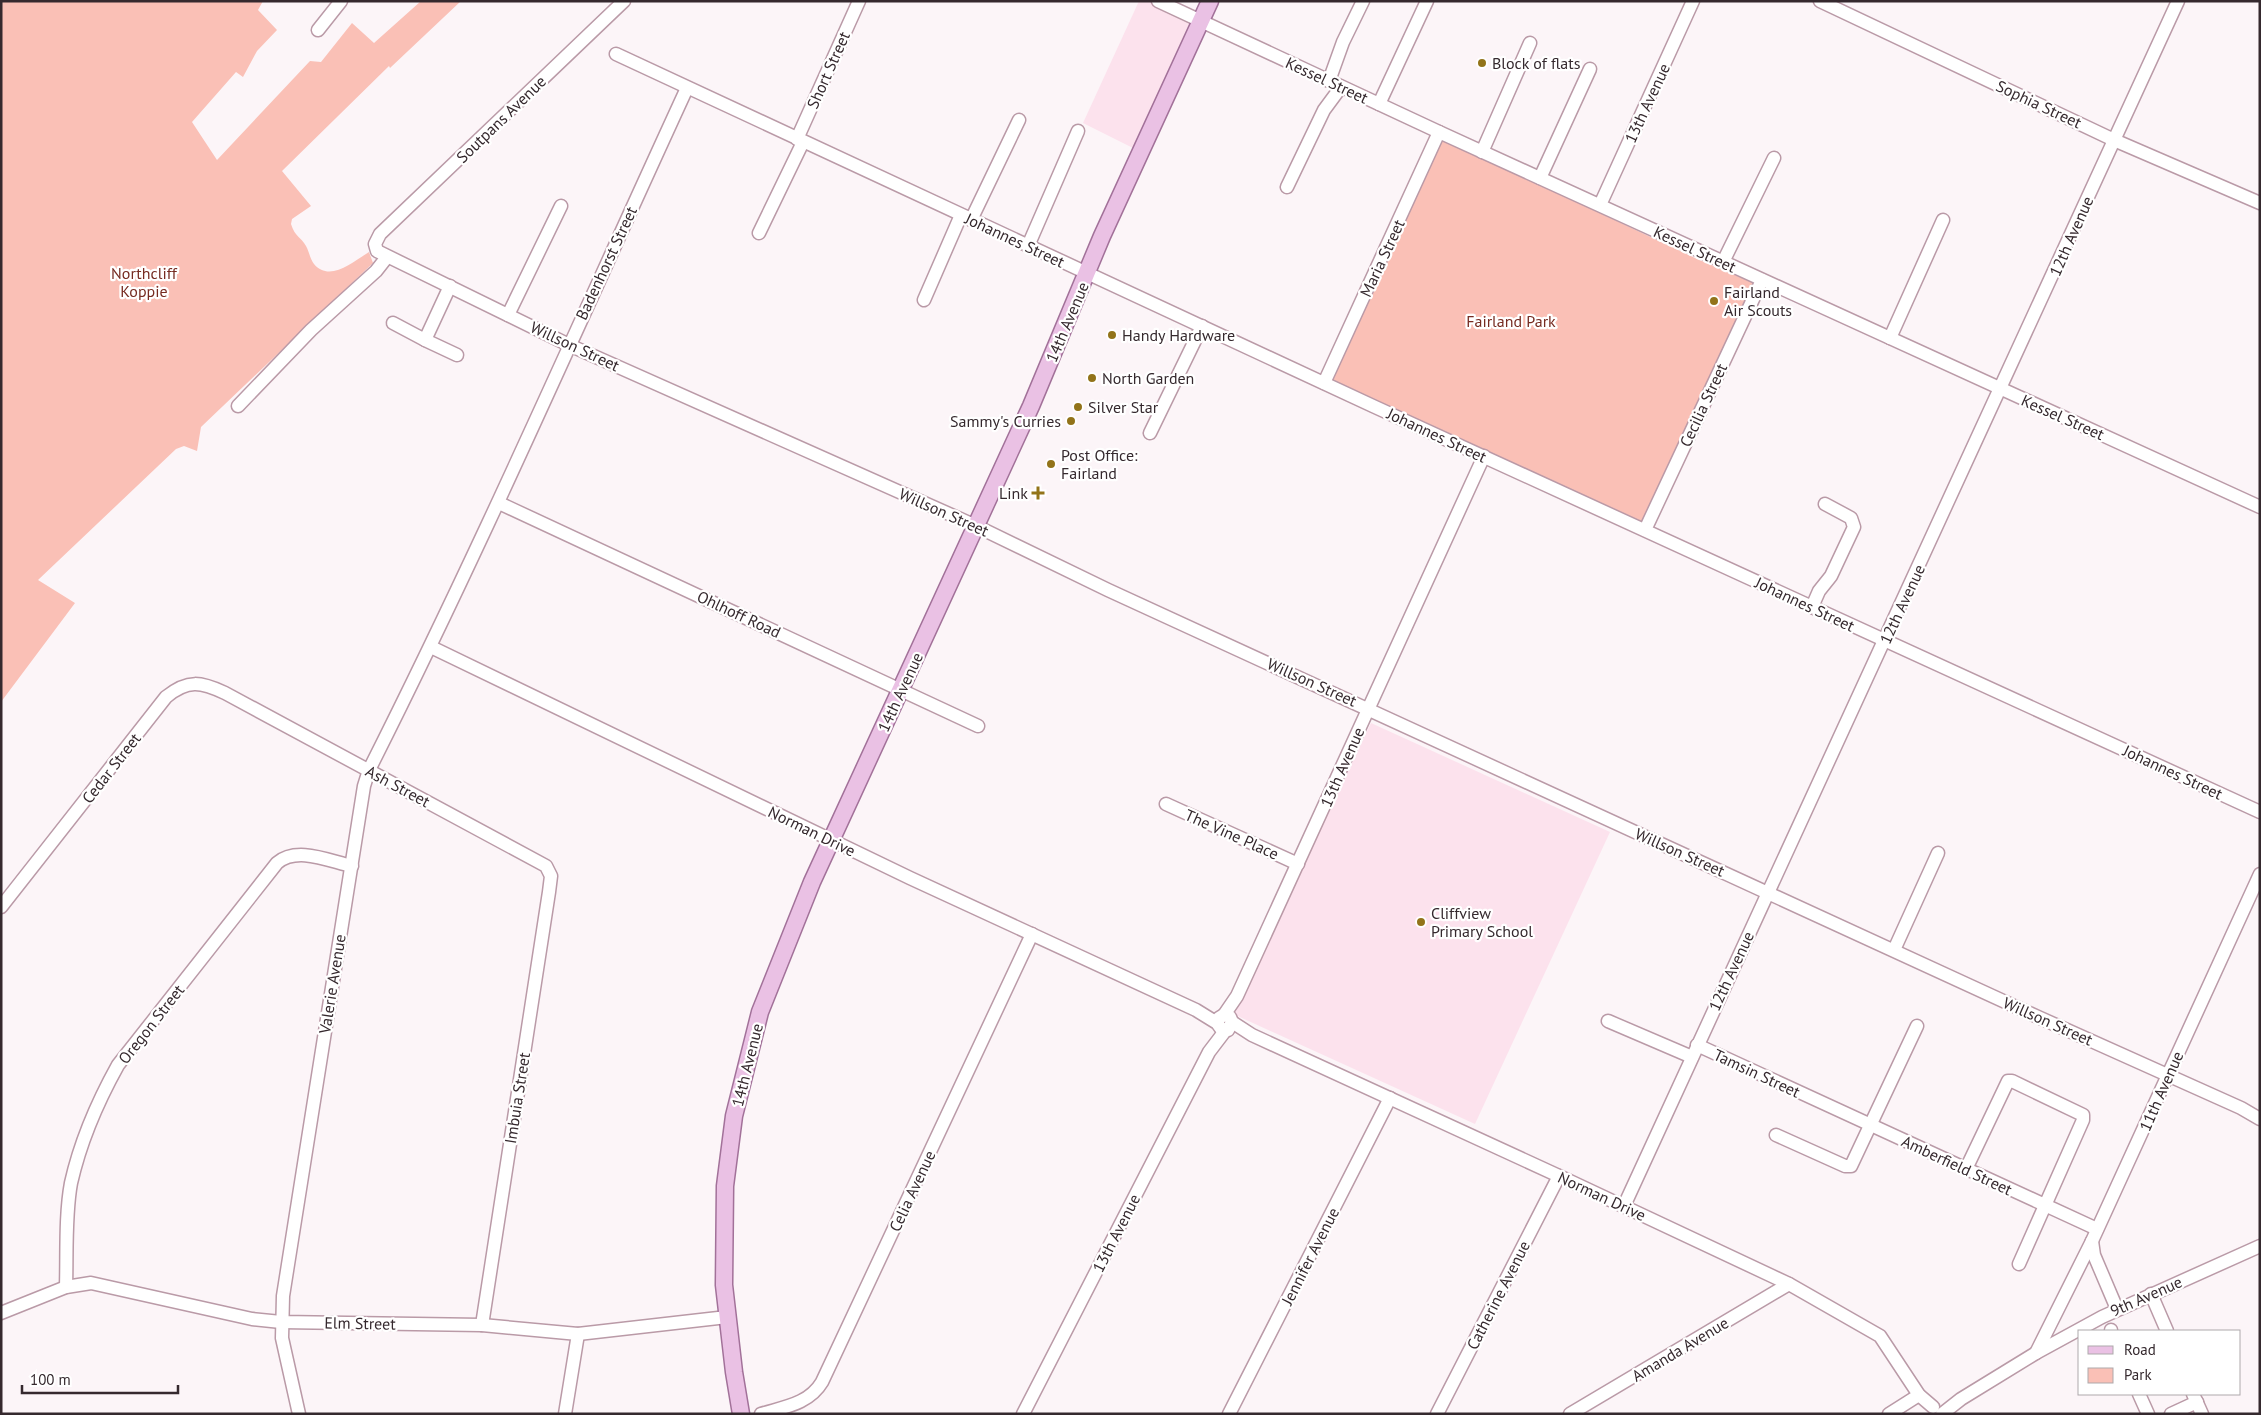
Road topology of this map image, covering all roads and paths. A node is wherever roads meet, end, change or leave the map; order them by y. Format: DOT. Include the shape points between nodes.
graph roads {
  1 [pos="341,1"];
  2 [pos="624,1"];
  3 [pos="859,1"];
  4 [pos="1158,1"];
  5 [pos="1210,1"];
  6 [pos="1362,1"];
  7 [pos="1427,1"];
  8 [pos="1693,1"];
  9 [pos="1820,1"];
  10 [pos="2178,1"];
  11 [pos="1201,21"];
  12 [pos="318,30"];
  13 [pos="1530,43"];
  14 [pos="616,54"];
  15 [pos="1590,69"];
  16 [pos="1335,84"];
  17 [pos="687,88"];
  18 [pos="1379,104"];
  19 [pos="1019,120"];
  20 [pos="1078,131"];
  21 [pos="1439,132"];
  22 [pos="800,140"];
  23 [pos="2114,140"];
  24 [pos="1482,152"];
  25 [pos="1774,158"];
  26 [pos="1540,178"];
  27 [pos="1287,187"];
  28 [pos="2260,203"];
  29 [pos="1600,205"];
  30 [pos="561,206"];
  31 [pos="966,217"];
  32 [pos="1943,220"];
  33 [pos="759,233"];
  34 [pos="1028,246"];
  35 [pos="388,257"];
  36 [pos="1723,262"];
  37 [pos="1088,274"];
  38 [pos="1762,280"];
  39 [pos="450,286"];
  40 [pos="924,300"];
  41 [pos="508,315"];
  42 [pos="392,323"];
  43 [pos="1202,326"];
  44 [pos="1890,338"];
  45 [pos="425,340"];
  46 [pos="569,344"];
  47 [pos="457,355"];
  48 [pos="1324,383"];
  49 [pos="2001,389"];
  50 [pos="238,406"];
  51 [pos="1150,432"];
  52 [pos="1484,456"];
  53 [pos="499,503"];
  54 [pos="1824,504"];
  55 [pos="2260,507"];
  56 [pos="976,526"];
  57 [pos="1645,530"];
  58 [pos="465,575"];
  59 [pos="1812,607"];
  60 [pos="1885,640"];
  61 [pos="431,647"];
  62 [pos="902,689"];
  63 [pos="245,704"];
  64 [pos="1368,708"];
  65 [pos="978,726"];
  66 [pos="369,770"];
  67 [pos="1166,804"];
  68 [pos="2260,812"];
  69 [pos="832,841"];
  70 [pos="1938,853"];
  71 [pos="1298,864"];
  72 [pos="352,866"];
  73 [pos="549,870"];
  74 [pos="2260,874"];
  75 [pos="1768,891"];
  76 [pos="1,907"];
  77 [pos="1032,934"];
  78 [pos="1894,950"];
  79 [pos="1608,1021"];
  80 [pos="1224,1023"];
  81 [pos="1917,1026"];
  82 [pos="1697,1045"];
  83 [pos="1692,1057"];
  84 [pos="2168,1075"];
  85 [pos="1390,1098"];
  86 [pos="1817,1100"];
  87 [pos="2260,1118"];
  88 [pos="1870,1125"];
  89 [pos="1776,1135"];
  90 [pos="1966,1169"];
  91 [pos="1559,1176"];
  92 [pos="2044,1204"];
  93 [pos="1624,1206"];
  94 [pos="2098,1229"];
  95 [pos="2092,1241"];
  96 [pos="2260,1246"];
  97 [pos="2019,1264"];
  98 [pos="1789,1284"];
  99 [pos="66,1287"];
  100 [pos="2151,1294"];
  101 [pos="2117,1309"];
  102 [pos="1,1313"];
  103 [pos="727,1317"];
  104 [pos="281,1322"];
  105 [pos="482,1325"];
  106 [pos="2078,1330"];
  107 [pos="2078,1330"];
  108 [pos="2167,1330"];
  109 [pos="578,1334"];
  110 [pos="2036,1353"];
  111 [pos="2139,1395"];
  112 [pos="1920,1396"];
  113 [pos="2197,1403"];
  114 [pos="1934,1411"];
  115 [pos="299,1414"];
  116 [pos="565,1414"];
  117 [pos="741,1414"];
  118 [pos="761,1414"];
  119 [pos="1023,1414"];
  120 [pos="1229,1414"];
  121 [pos="1437,1414"];
  122 [pos="1570,1414"];
  123 [pos="1889,1414"];
  124 [pos="2148,1414"];
  125 [pos="2171,1414"];
  1 -- 12 [label="street"];
  2 -- 35 [label="street, Soutpans Avenue" via="378,237 376,249"];
  3 -- 22 [label="street, Short Street"];
  4 -- 11 [label="street, Kessel Street"];
  5 -- 11 [label="main road, 14th Avenue"];
  6 -- 16 [label="street" via="1343,42"];
  7 -- 18 [label="street"];
  8 -- 29 [label="street, 13th Avenue"];
  9 -- 23 [label="street, Sophia Street"];
  10 -- 23 [label="street, 12th Avenue"];
  11 -- 16 [label="street, Kessel Street"];
  11 -- 37 [label="main road, 14th Avenue" via="1133,167"];
  13 -- 24 [label="street"];
  14 -- 17 [label="street, Johannes Street"];
  15 -- 26 [label="street"];
  16 -- 18 [label="street, Kessel Street"];
  16 -- 27 [label="street"];
  17 -- 22 [label="street, Johannes Street"];
  17 -- 46 [label="street, Badenhorst Street"];
  18 -- 21 [label="street, Kessel Street"];
  19 -- 31 [label="street"];
  20 -- 34 [label="street"];
  21 -- 24 [label="street, Kessel Street"];
  21 -- 48 [label="street, Maria Street"];
  22 -- 31 [label="street, Johannes Street"];
  22 -- 33 [label="street, Short Street"];
  23 -- 28 [label="street, Sophia Street"];
  23 -- 49 [label="street, 12th Avenue"];
  24 -- 26 [label="street, Kessel Street"];
  25 -- 36 [label="street"];
  26 -- 29 [label="street, Kessel Street"];
  29 -- 36 [label="street, Kessel Street"];
  30 -- 41 [label="street"];
  31 -- 34 [label="street, Johannes Street"];
  31 -- 40 [label="street"];
  32 -- 44 [label="street"];
  34 -- 37 [label="street, Johannes Street"];
  35 -- 39 [label="street, Willson Street"];
  35 -- 50 [label="street"];
  36 -- 38 [label="street, Kessel Street"];
  37 -- 43 [label="street, Johannes Street"];
  37 -- 56 [label="main road, 14th Avenue"];
  38 -- 44 [label="street, Kessel Street"];
  38 -- 57 [label="street, Cecilia Street"];
  39 -- 41 [label="street, Willson Street"];
  39 -- 45 [label="street"];
  41 -- 46 [label="street, Willson Street"];
  42 -- 45 [label="street"];
  43 -- 48 [label="street, Johannes Street"];
  43 -- 51 [label="street"];
  44 -- 49 [label="street, Kessel Street"];
  45 -- 47 [label="street"];
  46 -- 53 [label="street, Badenhorst Street"];
  46 -- 56 [label="street, Willson Street"];
  48 -- 52 [label="street, Johannes Street"];
  49 -- 55 [label="street, Kessel Street"];
  49 -- 60 [label="street, 12th Avenue"];
  52 -- 57 [label="street, Johannes Street"];
  52 -- 64 [label="street, 13th Avenue"];
  53 -- 58 [label="street, Badenhorst Street"];
  53 -- 62 [label="street, Ohlhoff Road"];
  54 -- 59 [label="street" via="1851,518 1854,527"];
  56 -- 62 [label="main road, 14th Avenue"];
  56 -- 64 [label="street, Willson Street"];
  57 -- 59 [label="street, Johannes Street"];
  58 -- 61 [label="street, Valerie Avenue"];
  59 -- 60 [label="street, Johannes Street"];
  60 -- 68 [label="street, Johannes Street"];
  60 -- 75 [label="street, 12th Avenue"];
  61 -- 66 [label="street, Valerie Avenue"];
  61 -- 69 [label="street, Norman Drive"];
  62 -- 65 [label="street, Ohlhoff Road"];
  62 -- 69 [label="main road, 14th Avenue"];
  63 -- 66 [label="street, Ash Street"];
  63 -- 76 [label="street, Cedar Street" via="203,684 189,684 166,697"];
  64 -- 71 [label="street, 13th Avenue"];
  64 -- 75 [label="street, Willson Street"];
  66 -- 72 [label="street, Valerie Avenue"];
  66 -- 73 [label="street, Ash Street" via="540,862"];
  67 -- 71 [label="street, The Vine Place"];
  69 -- 77 [label="street, Norman Drive"];
  69 -- 103 [label="main road, 14th Avenue" via="773,974 741,1083 725,1186"];
  70 -- 78 [label="street"];
  71 -- 80 [label="street, 13th Avenue"];
  72 -- 99 [label="street, Oregon Street" via="297,854 277,863 118,1066 76,1165 70,1200"];
  72 -- 104 [label="street, Valerie Avenue" via="303,1163"];
  73 -- 105 [label="street, Imbuia Street" via="549,892"];
  74 -- 84 [label="street, 11th Avenue"];
  75 -- 78 [label="street, Willson Street"];
  75 -- 82 [label="street, 12th Avenue"];
  77 -- 80 [label="street, Norman Drive"];
  77 -- 118 [label="street, Celia Avenue" via="822,1382 803,1402"];
  78 -- 84 [label="street, Willson Street"];
  79 -- 83 [label="street"];
  80 -- 85 [label="street, Norman Drive"];
  80 -- 119 [label="street, 13th Avenue"];
  81 -- 88 [label="street"];
  82 -- 83 [label="street, 12th Avenue"];
  82 -- 86 [label="street, Tamsin Street"];
  83 -- 93 [label="street, 12th Avenue"];
  84 -- 87 [label="street, Willson Street"];
  84 -- 94 [label="street, 11th Avenue"];
  85 -- 91 [label="street, Norman Drive"];
  85 -- 120 [label="street, Jennifer Avenue"];
  86 -- 88 [label="street, Amberfield Street"];
  88 -- 89 [label="street" via="1849,1167"];
  88 -- 90 [label="street, Amberfield Street"];
  90 -- 92 [label="street, Amberfield Street"];
  90 -- 92 [label="street" via="2005,1084 2012,1081 2082,1114 2084,1118"];
  91 -- 93 [label="street, Norman Drive"];
  91 -- 121 [label="street, Catherine Avenue"];
  92 -- 94 [label="street, Amberfield Street"];
  92 -- 97 [label="street"];
  93 -- 98 [label="street, Norman Drive"];
  94 -- 95 [label="street, 11th Avenue"];
  95 -- 101 [label="street" via="2094,1255"];
  95 -- 110 [label="street, 11th Avenue"];
  96 -- 100 [label="street, 9th Avenue"];
  98 -- 112 [label="street, Norman Drive" via="1880,1336"];
  98 -- 122 [label="street, Amanda Avenue"];
  99 -- 102 [label="street, Elm Street"];
  99 -- 104 [label="street, Elm Street" via="103,1284 252,1319"];
  100 -- 101 [label="street, 9th Avenue"];
  100 -- 108 [label="street"];
  101 -- 107 [label="street, 9th Avenue"];
  103 -- 109 [label="street, Elm Street"];
  103 -- 117 [label="main road, 14th Avenue"];
  104 -- 105 [label="street, Elm Street"];
  104 -- 115 [label="street, Valerie Avenue"];
  105 -- 109 [label="street, Elm Street"];
  106 -- 110 [label="street, 9th Avenue"];
  109 -- 116 [label="street"];
  110 -- 114 [label="street, 9th Avenue" via="1961,1399"];
  111 -- 124 [label="street"];
  112 -- 114 [label="street, Norman Drive"];
  112 -- 123 [label="street"];
  113 -- 125 [label="street"];
}
